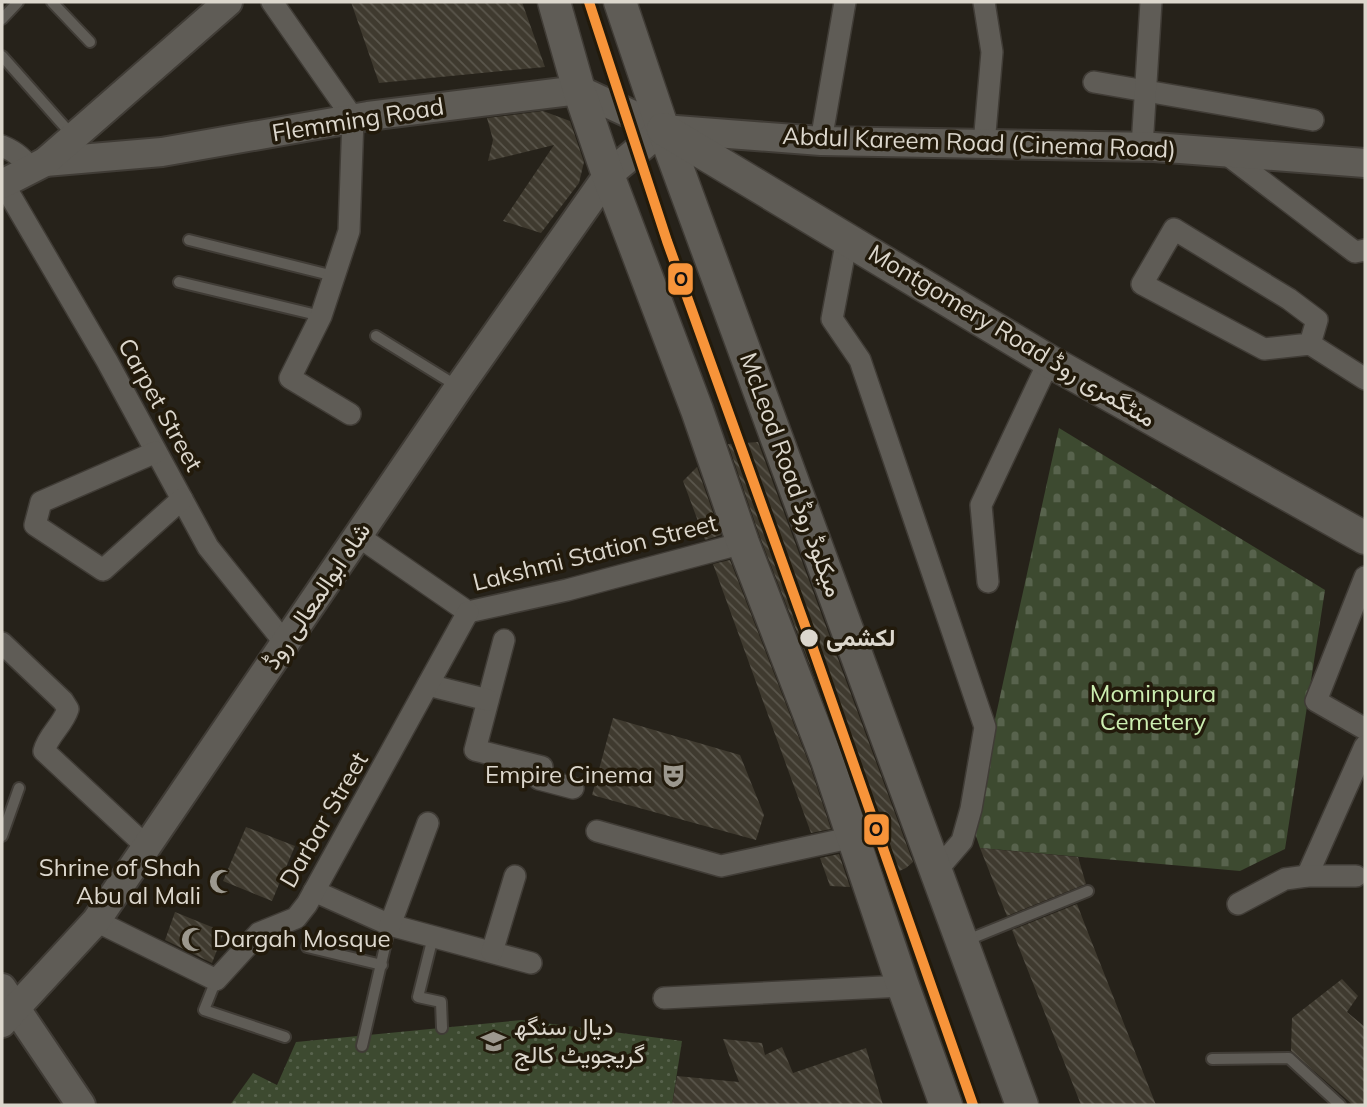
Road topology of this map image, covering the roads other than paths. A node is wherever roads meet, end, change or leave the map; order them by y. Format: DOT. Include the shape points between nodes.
graph roads {
  1 [pos="18,2"];
  2 [pos="52,2"];
  3 [pos="228,2"];
  4 [pos="272,2"];
  5 [pos="554,2"];
  6 [pos="620,2"];
  7 [pos="845,2"];
  8 [pos="984,2"];
  9 [pos="1151,2"];
  10 [pos="2,19"];
  11 [pos="90,41"];
  12 [pos="2,56"];
  13 [pos="1094,82"];
  14 [pos="579,90"];
  15 [pos="1146,90"];
  16 [pos="353,118"];
  17 [pos="1313,120"];
  18 [pos="663,129"];
  19 [pos="74,137"];
  20 [pos="821,141"];
  21 [pos="984,144"];
  22 [pos="2,146"];
  23 [pos="1142,147"];
  24 [pos="1225,153"];
  25 [pos="1365,163"];
  26 [pos="38,166"];
  27 [pos="608,175"];
  28 [pos="2,184"];
  29 [pos="847,239"];
  30 [pos="189,240"];
  31 [pos="1365,250"];
  32 [pos="334,276"];
  33 [pos="179,282"];
  34 [pos="321,316"];
  35 [pos="376,336"];
  36 [pos="1310,344"];
  37 [pos="1049,361"];
  38 [pos="1365,379"];
  39 [pos="458,387"];
  40 [pos="350,414"];
  41 [pos="156,452"];
  42 [pos="182,499"];
  43 [pos="358,536"];
  44 [pos="1365,538"];
  45 [pos="743,543"];
  46 [pos="1365,577"];
  47 [pos="988,582"];
  48 [pos="468,612"];
  49 [pos="504,640"];
  50 [pos="2,643"];
  51 [pos="285,643"];
  52 [pos="428,685"];
  53 [pos="488,700"];
  54 [pos="1365,729"];
  55 [pos="1365,746"];
  56 [pos="19,788"];
  57 [pos="573,788"];
  58 [pos="428,823"];
  59 [pos="597,831"];
  60 [pos="2,836"];
  61 [pos="854,837"];
  62 [pos="147,847"];
  63 [pos="937,870"];
  64 [pos="515,876"];
  65 [pos="1307,876"];
  66 [pos="1356,876"];
  67 [pos="314,891"];
  68 [pos="1088,891"];
  69 [pos="1238,904"];
  70 [pos="96,921"];
  71 [pos="390,925"];
  72 [pos="433,937"];
  73 [pos="962,942"];
  74 [pos="307,947"];
  75 [pos="492,952"];
  76 [pos="531,963"];
  77 [pos="382,965"];
  78 [pos="216,980"];
  79 [pos="903,986"];
  80 [pos="664,998"];
  81 [pos="6,1007"];
  82 [pos="442,1028"];
  83 [pos="285,1037"];
  84 [pos="362,1046"];
  85 [pos="1212,1059"];
  86 [pos="81,1105"];
  87 [pos="946,1105"];
  88 [pos="1021,1105"];
  89 [pos="1340,1105"];
  1 -- 10 [label="lane"];
  2 -- 11 [label="lane"];
  3 -- 19 [label="street"];
  4 -- 16 [label="street"];
  5 -- 14 [label="main road"];
  6 -- 18 [label="main road, McLeod Road میکلوڈ روڈ"];
  7 -- 20 [label="street"];
  8 -- 21 [label="street" via="992,52"];
  9 -- 15 [label="street"];
  12 -- 19 [label="lane"];
  13 -- 15 [label="street"];
  14 -- 16 [label="street, Flemming Road"];
  14 -- 18 [label="street"];
  14 -- 27 [label="main road"];
  15 -- 17 [label="street"];
  15 -- 23 [label="street"];
  16 -- 26 [label="street, Flemming Road" via="162,152"];
  16 -- 32 [label="street" via="349,231"];
  18 -- 20 [label="street, Abdul Kareem Road (Cinema Road)"];
  18 -- 27 [label="street"];
  18 -- 29 [label="main road, Montgomery Road منٹگمری روڈ"];
  18 -- 63 [label="main road, McLeod Road میکلوڈ روڈ"];
  19 -- 26 [label="street"];
  20 -- 21 [label="street, Abdul Kareem Road (Cinema Road)"];
  21 -- 23 [label="street, Abdul Kareem Road (Cinema Road)"];
  22 -- 26 [label="street"];
  23 -- 24 [label="street, Abdul Kareem Road (Cinema Road)"];
  24 -- 25 [label="street, Abdul Kareem Road (Cinema Road)"];
  24 -- 31 [label="street" via="1355,252"];
  26 -- 28 [label="street"];
  27 -- 39 [label="street, شاہ ابوالمعالی روڈ"];
  27 -- 45 [label="main road"];
  28 -- 41 [label="street, Carpet Street"];
  29 -- 37 [label="main road, Montgomery Road منٹگمری روڈ"];
  29 -- 63 [label="street" via="832,319 860,360 985,727 962,841"];
  30 -- 32 [label="lane"];
  32 -- 34 [label="street"];
  33 -- 34 [label="lane"];
  34 -- 40 [label="street" via="290,378"];
  35 -- 39 [label="lane"];
  36 -- 36 [label="street" via="1264,349 1142,284 1174,229 1317,320"];
  36 -- 38 [label="street"];
  37 -- 44 [label="main road, Montgomery Road منٹگمری روڈ"];
  37 -- 47 [label="street" via="981,505"];
  39 -- 43 [label="street, شاہ ابوالمعالی روڈ"];
  41 -- 42 [label="street, Carpet Street"];
  41 -- 42 [label="street" via="41,502 36,525 103,570"];
  42 -- 51 [label="street, Carpet Street" via="208,547"];
  43 -- 48 [label="street, Lakshmi Station Street"];
  43 -- 51 [label="street, شاہ ابوالمعالی روڈ"];
  45 -- 48 [label="street, Lakshmi Station Street"];
  45 -- 61 [label="main road"];
  46 -- 54 [label="street" via="1316,701"];
  48 -- 52 [label="street, Darbar Street"];
  49 -- 53 [label="street"];
  50 -- 62 [label="street" via="68,709 44,751"];
  51 -- 62 [label="street, شاہ ابوالمعالی روڈ"];
  52 -- 53 [label="street"];
  52 -- 67 [label="street, Darbar Street"];
  53 -- 57 [label="street" via="475,750 542,767 539,779"];
  55 -- 65 [label="street"];
  56 -- 60 [label="lane"];
  58 -- 71 [label="street"];
  59 -- 61 [label="street" via="720,866"];
  61 -- 79 [label="main road"];
  62 -- 70 [label="street, شاہ ابوالمعالی روڈ"];
  63 -- 73 [label="main road, McLeod Road میکلوڈ روڈ"];
  64 -- 75 [label="street"];
  65 -- 66 [label="street"];
  65 -- 69 [label="street" via="1285,879"];
  67 -- 71 [label="street"];
  67 -- 78 [label="street, Darbar Street" via="296,918 259,933"];
  68 -- 73 [label="lane"];
  70 -- 78 [label="street"];
  70 -- 81 [label="street, شاہ ابوالمعالی روڈ"];
  71 -- 72 [label="street"];
  71 -- 77 [label="lane"];
  72 -- 75 [label="street"];
  72 -- 82 [label="lane" via="418,997 441,1002"];
  73 -- 88 [label="main road, McLeod Road میکلوڈ روڈ"];
  74 -- 77 [label="lane"];
  75 -- 76 [label="street"];
  77 -- 84 [label="lane"];
  78 -- 83 [label="lane" via="204,1010"];
  79 -- 80 [label="street"];
  79 -- 87 [label="main road"];
  81 -- 86 [label="street"];
  85 -- 89 [label="lane" via="1289,1058"];
}
